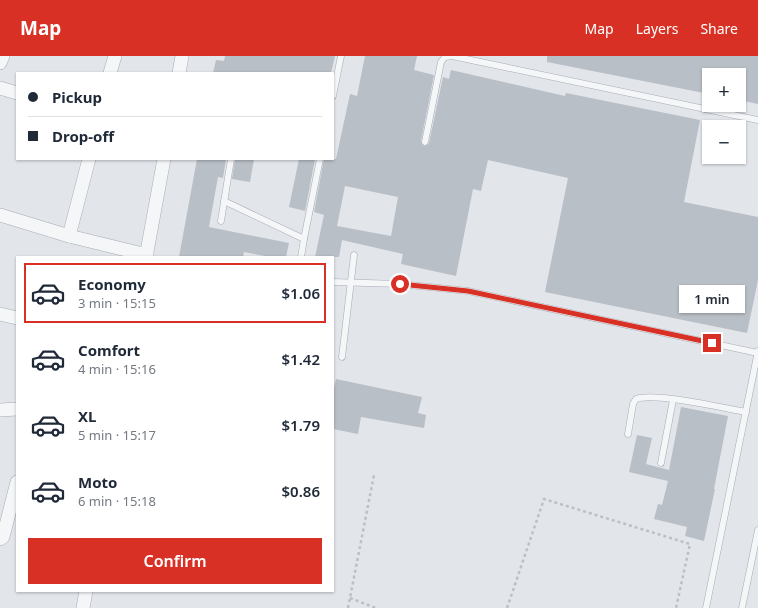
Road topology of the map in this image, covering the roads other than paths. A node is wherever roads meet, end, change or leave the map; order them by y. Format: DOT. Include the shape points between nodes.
graph roads {
  1 [pos="4,56"];
  2 [pos="115,56"];
  3 [pos="182,56"];
  4 [pos="341,56"];
  5 [pos="0,63"];
  6 [pos="110,72"];
  7 [pos="179,72"];
  8 [pos="0,88"];
  9 [pos="334,91"];
  10 [pos="16,94"];
  11 [pos="758,120"];
  12 [pos="425,142"];
  13 [pos="88,160"];
  14 [pos="164,160"];
  15 [pos="231,160"];
  16 [pos="320,160"];
  17 [pos="224,201"];
  18 [pos="0,215"];
  19 [pos="221,221"];
  20 [pos="70,236"];
  21 [pos="304,239"];
  22 [pos="354,255"];
  23 [pos="146,256"];
  24 [pos="301,256"];
  25 [pos="334,282"];
  26 [pos="351,283"];
  27 [pos="0,314"];
  28 [pos="16,318"];
  29 [pos="758,352"];
  30 [pos="342,357"];
  31 [pos="673,400"];
  32 [pos="16,409"];
  33 [pos="0,410"];
  34 [pos="746,412"];
  35 [pos="628,434"];
  36 [pos="661,463"];
  37 [pos="16,486"];
  38 [pos="758,530"];
  39 [pos="0,540"];
  40 [pos="86,592"];
  41 [pos="83,608"];
  42 [pos="706,608"];
  43 [pos="742,608"];
  1 -- 5 [label="street"];
  2 -- 6 [label="street"];
  3 -- 7 [label="street"];
  4 -- 9 [label="lane"];
  8 -- 10 [label="street"];
  11 -- 12 [label="lane" via="445,56 441,62"];
  13 -- 20 [label="street"];
  14 -- 23 [label="street"];
  15 -- 17 [label="lane"];
  16 -- 21 [label="lane"];
  17 -- 19 [label="lane"];
  17 -- 21 [label="lane"];
  18 -- 20 [label="street"];
  20 -- 23 [label="street"];
  21 -- 24 [label="lane"];
  22 -- 26 [label="lane"];
  25 -- 26 [label="lane"];
  26 -- 29 [label="lane" via="400,284 468,291"];
  26 -- 30 [label="lane"];
  27 -- 28 [label="street"];
  29 -- 34 [label="lane"];
  31 -- 34 [label="lane"];
  31 -- 35 [label="lane" via="642,396 636,399"];
  31 -- 36 [label="lane"];
  32 -- 33 [label="street"];
  34 -- 42 [label="lane"];
  37 -- 39 [label="street" via="3,537"];
  38 -- 43 [label="lane"];
  40 -- 41 [label="street"];
}
